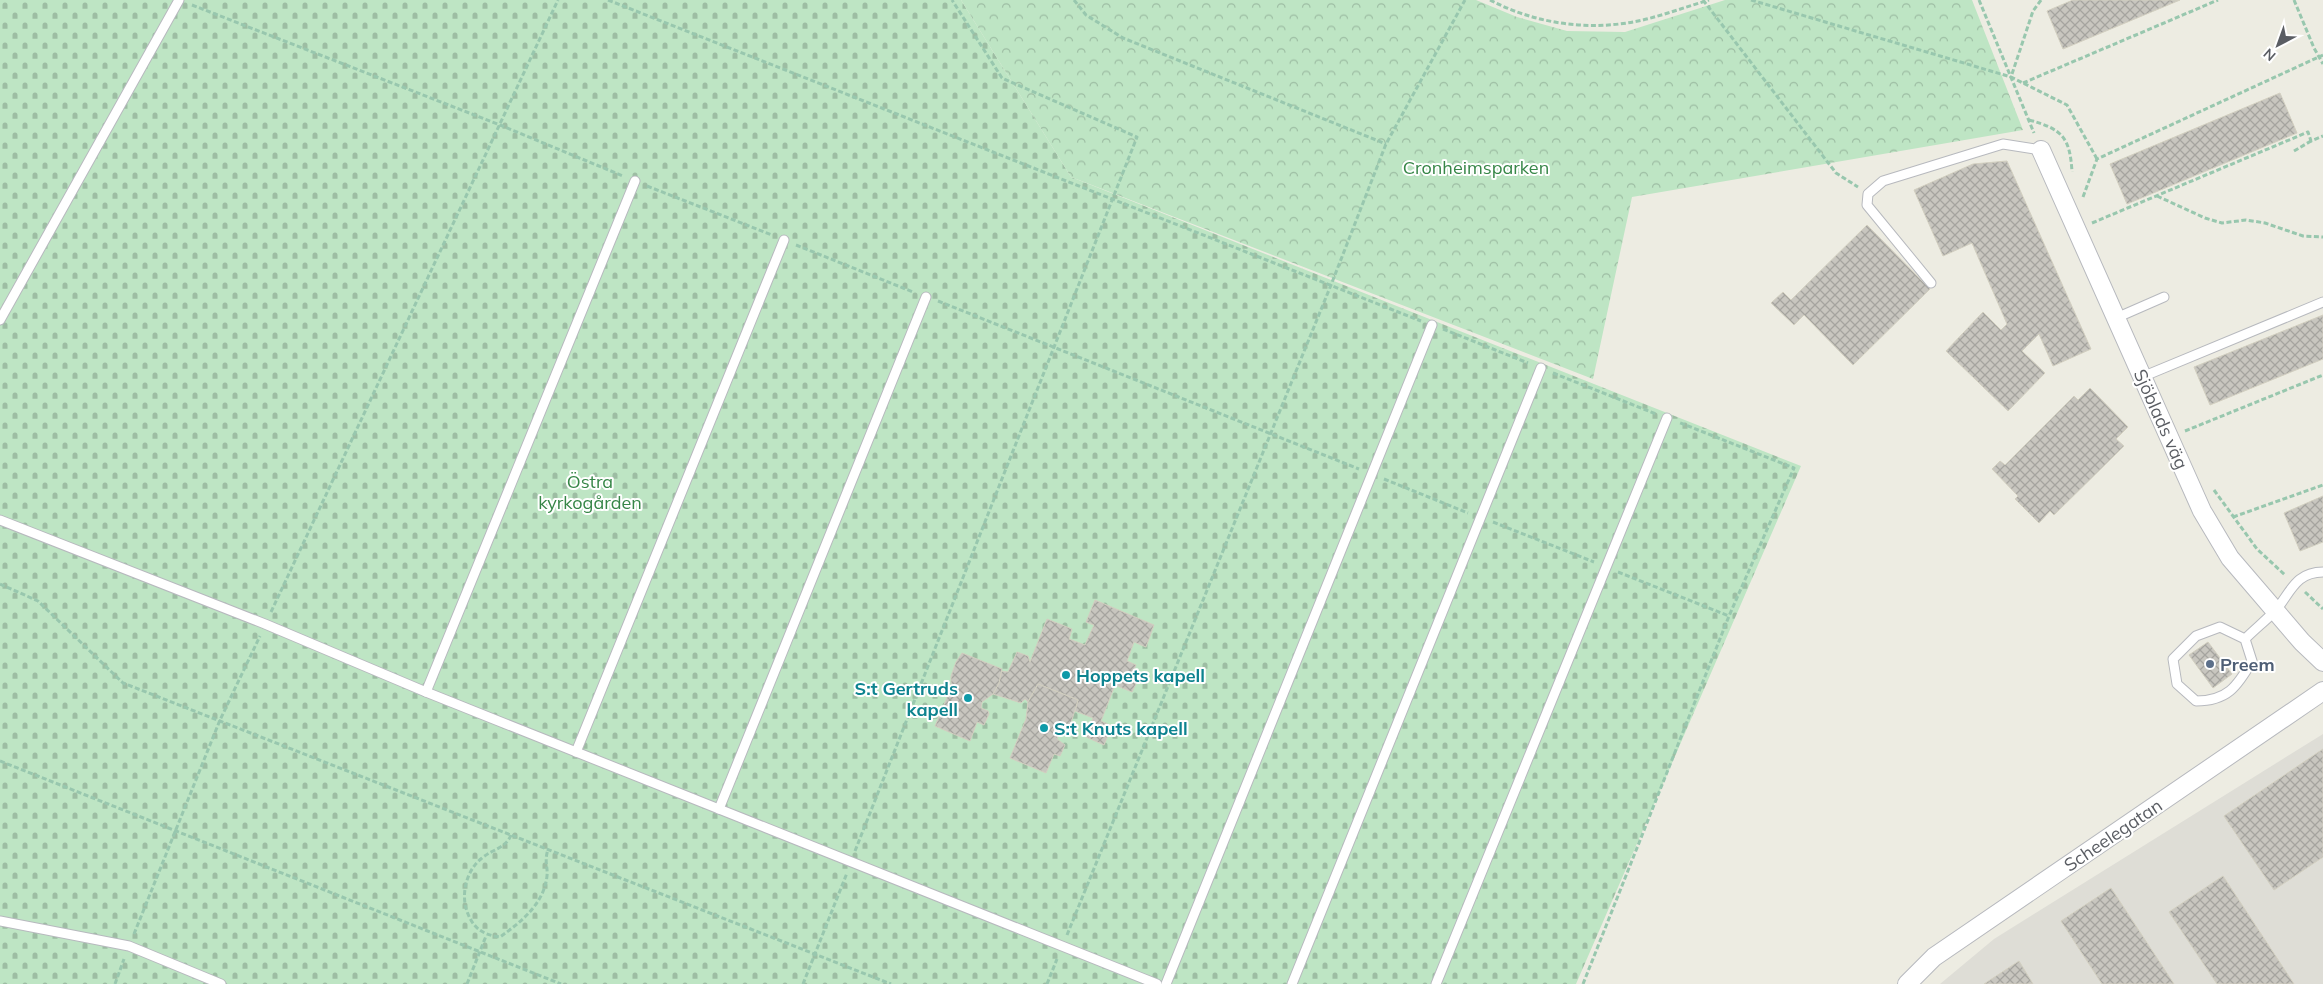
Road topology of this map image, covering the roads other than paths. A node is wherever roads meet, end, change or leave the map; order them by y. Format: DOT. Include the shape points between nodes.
graph roads {
  1 [pos="180,0"];
  2 [pos="2041,150"];
  3 [pos="635,181"];
  4 [pos="784,240"];
  5 [pos="1931,283"];
  6 [pos="926,297"];
  7 [pos="2164,297"];
  8 [pos="2323,302"];
  9 [pos="2116,318"];
  10 [pos="0,320"];
  11 [pos="1432,325"];
  12 [pos="1542,368"];
  13 [pos="2142,377"];
  14 [pos="1667,418"];
  15 [pos="0,520"];
  16 [pos="2323,572"];
  17 [pos="2275,611"];
  18 [pos="2245,639"];
  19 [pos="2323,662"];
  20 [pos="2323,691"];
  21 [pos="426,692"];
  22 [pos="576,752"];
  23 [pos="719,809"];
  24 [pos="0,921"];
  25 [pos="222,984"];
  26 [pos="1157,984"];
  27 [pos="1166,984"];
  28 [pos="1292,984"];
  29 [pos="1436,984"];
  30 [pos="1907,984"];
  1 -- 10 [label="lane"];
  2 -- 5 [label="lane" via="2003,144 1883,181 1868,194 1868,205"];
  2 -- 9 [label="street, Sjöblads väg"];
  3 -- 21 [label="lane"];
  4 -- 22 [label="lane"];
  6 -- 23 [label="lane"];
  7 -- 9 [label="lane"];
  8 -- 13 [label="lane"];
  9 -- 13 [label="street, Sjöblads väg"];
  11 -- 27 [label="lane"];
  12 -- 28 [label="lane"];
  13 -- 17 [label="street, Sjöblads väg" via="2202,510 2230,558"];
  14 -- 29 [label="lane"];
  15 -- 21 [label="lane" via="265,624"];
  16 -- 17 [label="lane" via="2315,572 2294,583"];
  17 -- 18 [label="lane"];
  17 -- 19 [label="street, Sjöblads väg"];
  18 -- 18 [label="lane" via="2220,627 2196,636 2173,659 2178,684 2196,701 2214,701 2239,684 2252,662"];
  20 -- 30 [label="street, Scheelegatan" via="1934,957"];
  21 -- 22 [label="lane"];
  22 -- 23 [label="lane"];
  23 -- 26 [label="lane"];
  24 -- 25 [label="lane" via="129,946"];
}
